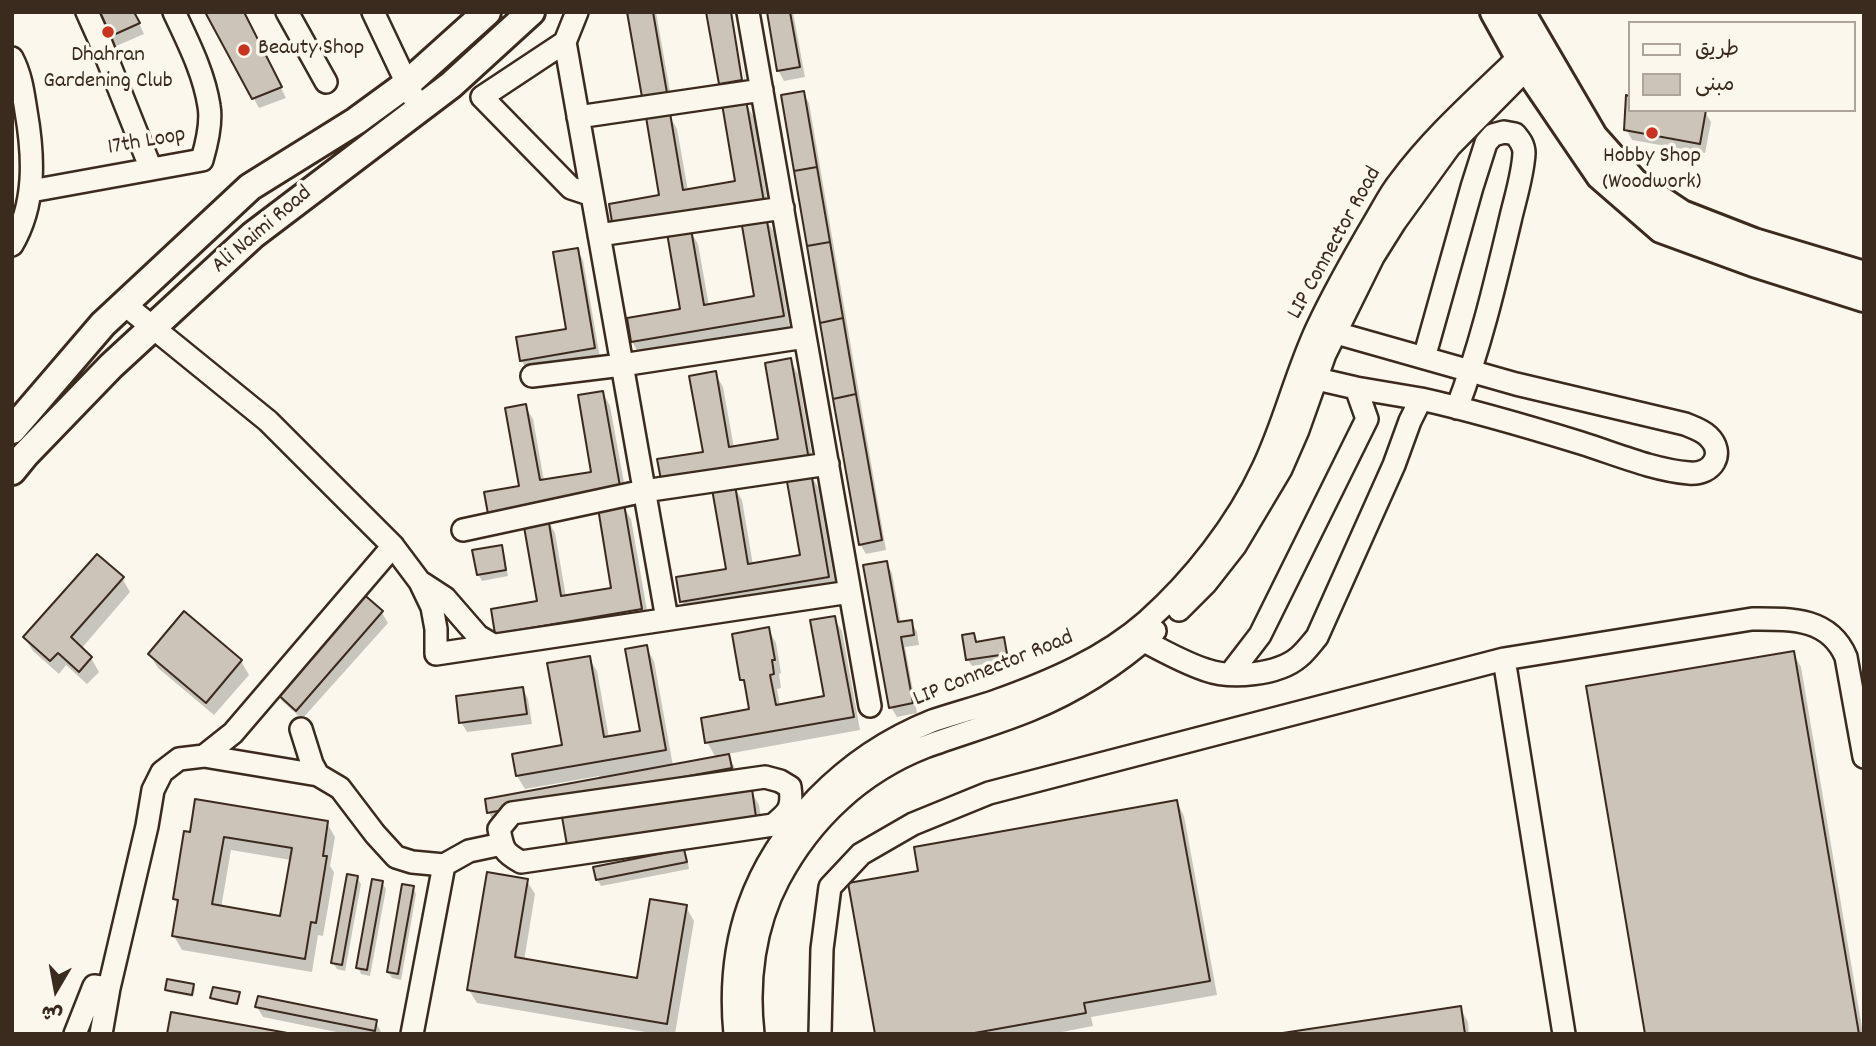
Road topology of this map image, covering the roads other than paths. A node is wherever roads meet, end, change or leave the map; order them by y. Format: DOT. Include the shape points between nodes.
graph roads {
  1 [pos="87,12"];
  2 [pos="174,12"];
  3 [pos="287,12"];
  4 [pos="373,12"];
  5 [pos="531,12"];
  6 [pos="577,12"];
  7 [pos="748,12"];
  8 [pos="1494,12"];
  9 [pos="1521,12"];
  10 [pos="480,15"];
  11 [pos="565,42"];
  12 [pos="498,43"];
  13 [pos="12,58"];
  14 [pos="1530,59"];
  15 [pos="326,82"];
  16 [pos="408,83"];
  17 [pos="762,90"];
  18 [pos="419,109"];
  19 [pos="578,117"];
  20 [pos="151,169"];
  21 [pos="31,191"];
  22 [pos="592,195"];
  23 [pos="783,208"];
  24 [pos="599,235"];
  25 [pos="12,245"];
  26 [pos="1864,275"];
  27 [pos="1864,298"];
  28 [pos="124,304"];
  29 [pos="153,327"];
  30 [pos="1326,330"];
  31 [pos="805,337"];
  32 [pos="1424,358"];
  33 [pos="622,365"];
  34 [pos="1471,371"];
  35 [pos="533,376"];
  36 [pos="1307,377"];
  37 [pos="1356,388"];
  38 [pos="1421,399"];
  39 [pos="1457,408"];
  40 [pos="12,430"];
  41 [pos="828,464"];
  42 [pos="12,471"];
  43 [pos="644,491"];
  44 [pos="463,530"];
  45 [pos="393,547"];
  46 [pos="420,582"];
  47 [pos="850,592"];
  48 [pos="667,620"];
  49 [pos="1138,638"];
  50 [pos="494,645"];
  51 [pos="1504,659"];
  52 [pos="1230,674"];
  53 [pos="870,706"];
  54 [pos="301,729"];
  55 [pos="204,756"];
  56 [pos="1864,757"];
  57 [pos="318,775"];
  58 [pos="773,825"];
  59 [pos="502,844"];
  60 [pos="775,849"];
  61 [pos="444,865"];
  62 [pos="108,988"];
  63 [pos="75,1034"];
  64 [pos="102,1034"];
  65 [pos="412,1034"];
  66 [pos="735,1034"];
  67 [pos="753,1034"];
  68 [pos="820,1034"];
  69 [pos="1563,1034"];
  1 -- 20 [label="street"];
  2 -- 20 [label="street, 17th Loop" via="197,62 209,107 208,141 202,160"];
  3 -- 15 [label="street"];
  4 -- 16 [label="street"];
  5 -- 12 [label="main road, Ali Naimi Road"];
  6 -- 11 [label="street"];
  7 -- 17 [label="street"];
  8 -- 14 [label="main road"];
  9 -- 14 [label="main road"];
  10 -- 12 [label="street"];
  10 -- 16 [label="main road, Ali Naimi Road"];
  11 -- 19 [label="street"];
  11 -- 22 [label="street" via="482,97 570,188"];
  12 -- 18 [label="main road, Ali Naimi Road"];
  13 -- 21 [label="street" via="20,74 31,139"];
  14 -- 26 [label="main road" via="1634,182 1682,214"];
  14 -- 27 [label="main road" via="1600,176 1661,229"];
  14 -- 30 [label="street, LIP Connector Road" via="1444,128 1399,183 1360,246"];
  16 -- 18 [label="street"];
  16 -- 28 [label="main road, Ali Naimi Road" via="250,187"];
  17 -- 19 [label="street"];
  17 -- 23 [label="street"];
  18 -- 29 [label="main road, Ali Naimi Road" via="253,235"];
  19 -- 22 [label="street"];
  20 -- 21 [label="street, 17th Loop"];
  21 -- 25 [label="street" via="22,228"];
  22 -- 24 [label="street"];
  23 -- 24 [label="street"];
  23 -- 31 [label="street"];
  24 -- 33 [label="street"];
  28 -- 29 [label="street"];
  28 -- 40 [label="main road, Ali Naimi Road"];
  29 -- 42 [label="main road, Ali Naimi Road"];
  29 -- 45 [label="street" via="268,421"];
  30 -- 32 [label="street"];
  30 -- 36 [label="street, LIP Connector Road"];
  31 -- 33 [label="street"];
  31 -- 41 [label="street"];
  32 -- 34 [label="street"];
  32 -- 34 [label="street" via="1486,143 1493,135 1515,134 1524,150 1520,176"];
  33 -- 35 [label="street"];
  33 -- 43 [label="street"];
  34 -- 39 [label="street"];
  34 -- 39 [label="street" via="1685,424 1715,443 1714,465 1703,473 1690,473 1651,465"];
  36 -- 37 [label="street"];
  36 -- 49 [label="street, LIP Connector Road" via="1237,513 1213,550"];
  37 -- 38 [label="street"];
  37 -- 52 [label="street" via="1367,419 1260,635"];
  38 -- 39 [label="street"];
  38 -- 52 [label="street" via="1317,637 1298,658 1282,667 1259,674"];
  41 -- 43 [label="street"];
  41 -- 47 [label="street"];
  43 -- 44 [label="street"];
  43 -- 48 [label="street"];
  45 -- 46 [label="street"];
  45 -- 55 [label="street" via="233,733"];
  46 -- 50 [label="street" via="445,598 478,636"];
  46 -- 50 [label="street" via="432,607 436,654"];
  47 -- 48 [label="street"];
  47 -- 53 [label="street"];
  48 -- 50 [label="street"];
  49 -- 52 [label="street" via="1207,671"];
  49 -- 60 [label="street, LIP Connector Road" via="1050,681 931,722 888,742 852,765 796,820"];
  49 -- 67 [label="street, LIP Connector Road" via="1105,672 1030,710 923,748 880,769 825,813 789,860 762,922 754,950"];
  51 -- 56 [label="street" via="1752,619 1818,626 1833,635 1846,657"];
  51 -- 68 [label="street" via="989,793 913,824 861,854 830,887 822,949"];
  51 -- 69 [label="street"];
  54 -- 57 [label="street"];
  55 -- 57 [label="street"];
  55 -- 62 [label="street" via="179,760 162,772 153,790"];
  57 -- 61 [label="street" via="340,788 396,857"];
  58 -- 59 [label="street" via="522,862"];
  58 -- 59 [label="street" via="792,801 790,787 765,777 512,813 499,829"];
  58 -- 60 [label="street"];
  59 -- 61 [label="street" via="469,851"];
  60 -- 66 [label="street, LIP Connector Road" via="745,916 734,985"];
  61 -- 65 [label="street"];
  62 -- 63 [label="street" via="93,986"];
  62 -- 64 [label="street"];
}
